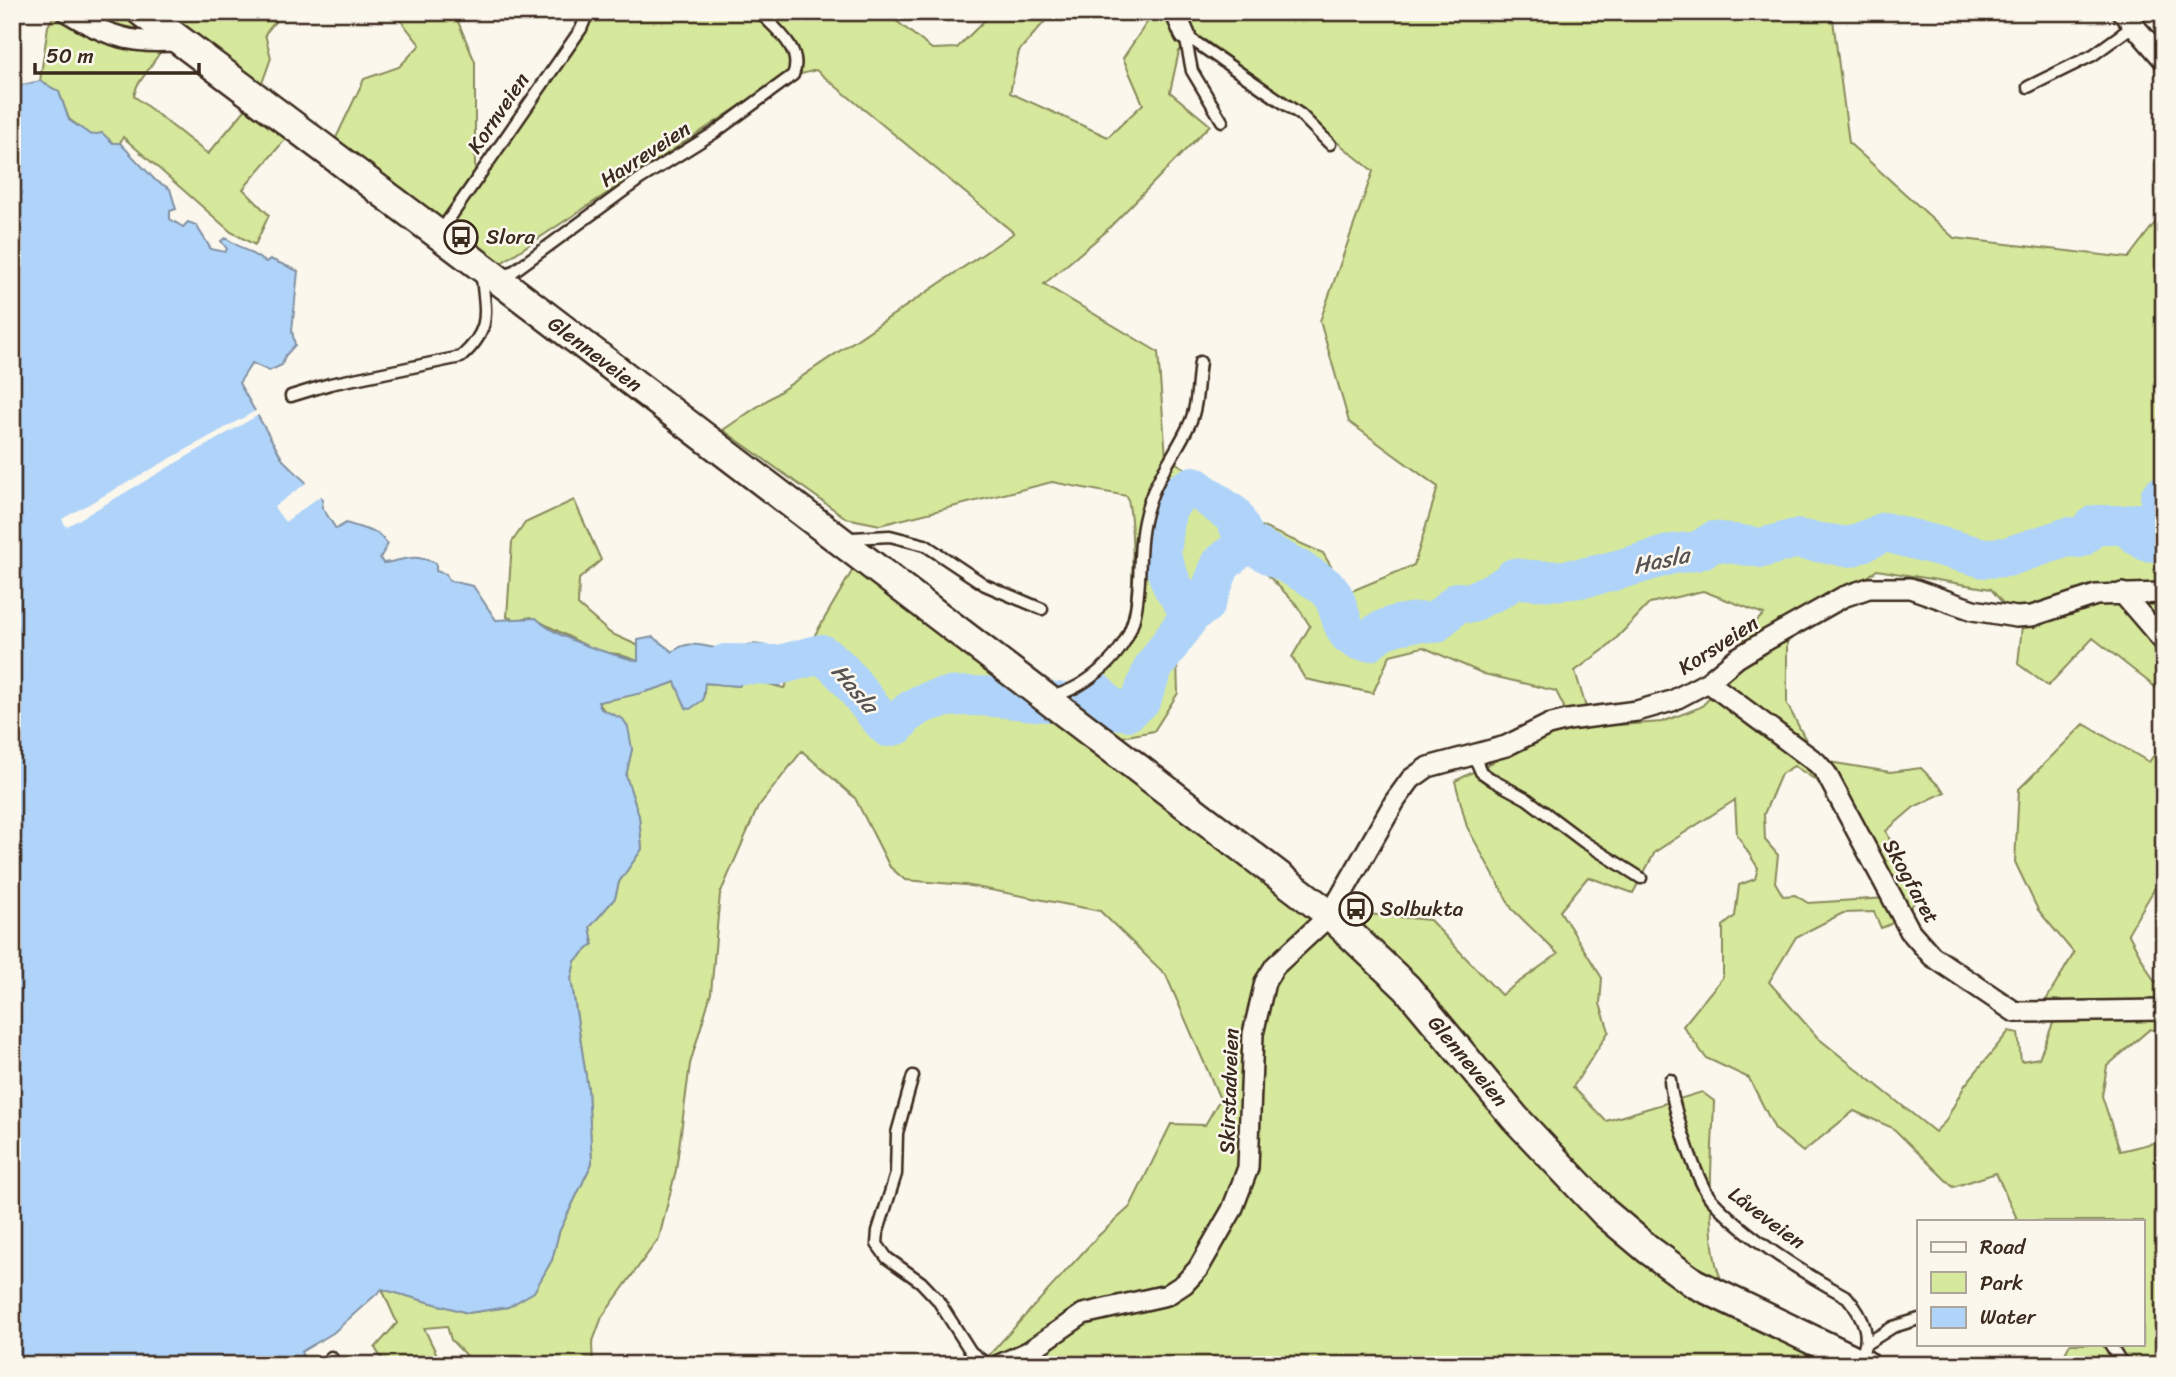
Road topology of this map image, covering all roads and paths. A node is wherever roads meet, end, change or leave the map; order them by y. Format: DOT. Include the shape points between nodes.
graph roads {
  1 [pos="67,12"];
  2 [pos="142,12"];
  3 [pos="588,12"];
  4 [pos="759,12"];
  5 [pos="1175,12"];
  6 [pos="2127,19"];
  7 [pos="1185,34"];
  8 [pos="179,40"];
  9 [pos="2164,60"];
  10 [pos="2028,87"];
  11 [pos="1222,121"];
  12 [pos="1329,144"];
  13 [pos="437,235"];
  14 [pos="494,277"];
  15 [pos="1200,362"];
  16 [pos="291,396"];
  17 [pos="847,546"];
  18 [pos="2122,593"];
  19 [pos="2164,593"];
  20 [pos="1042,609"];
  21 [pos="2164,642"];
  22 [pos="1708,682"];
  23 [pos="1046,698"];
  24 [pos="1474,756"];
  25 [pos="1642,878"];
  26 [pos="1330,915"];
  27 [pos="2164,1010"];
  28 [pos="913,1076"];
  29 [pos="1670,1080"];
  30 [pos="1917,1320"];
  31 [pos="2111,1346"];
  32 [pos="1863,1356"];
  33 [pos="988,1365"];
  34 [pos="999,1365"];
  35 [pos="2123,1365"];
  1 -- 8 [label="street" via="129,40 151,44"];
  2 -- 8 [label="main road, Glenneveien"];
  3 -- 13 [label="lane, Kornveien" via="581,29"];
  4 -- 14 [label="lane, Havreveien" via="794,52 797,66 793,75 507,273"];
  5 -- 7 [label="street"];
  6 -- 9 [label="street"];
  6 -- 10 [label="lane" via="2093,55"];
  7 -- 11 [label="lane" via="1192,71"];
  7 -- 12 [label="lane" via="1300,115"];
  8 -- 13 [label="main road, Glenneveien"];
  13 -- 14 [label="main road, Glenneveien"];
  14 -- 16 [label="lane" via="482,278 487,319 475,344 461,357"];
  14 -- 17 [label="main road, Glenneveien"];
  15 -- 23 [label="lane" via="1190,423 1146,509 1135,624 1121,651 1091,678 1076,689"];
  17 -- 20 [label="lane" via="852,538 890,536 925,545 985,585"];
  17 -- 23 [label="main road, Glenneveien"];
  18 -- 19 [label="street, Korsveien"];
  18 -- 21 [label="street"];
  18 -- 22 [label="street, Korsveien" via="2096,595 2023,617 1973,610 1910,588 1869,588 1843,597 1765,641"];
  22 -- 24 [label="street, Korsveien" via="1672,701 1548,725"];
  22 -- 27 [label="street, Skogfaret" via="1817,763 1846,806 1910,931 1923,948 1970,984 2015,1012"];
  23 -- 26 [label="main road, Glenneveien"];
  24 -- 25 [label="lane" via="1481,772"];
  24 -- 26 [label="street, Korsveien" via="1441,761 1411,779"];
  26 -- 32 [label="main road, Glenneveien" via="1408,988 1515,1118 1605,1213 1649,1250 1694,1283"];
  26 -- 34 [label="street, Skirstadveien" via="1275,966 1261,991 1253,1034 1248,1168 1232,1210 1198,1269 1167,1295 1083,1314 1028,1352"];
  28 -- 33 [label="lane" via="897,1133 896,1174 877,1244 887,1258 937,1299 971,1352"];
  29 -- 32 [label="lane, Låveveien" via="1677,1115 1712,1201 1776,1251 1847,1297 1866,1329"];
  30 -- 32 [label="lane" via="1893,1327"];
  31 -- 35 [label="lane"];
}
